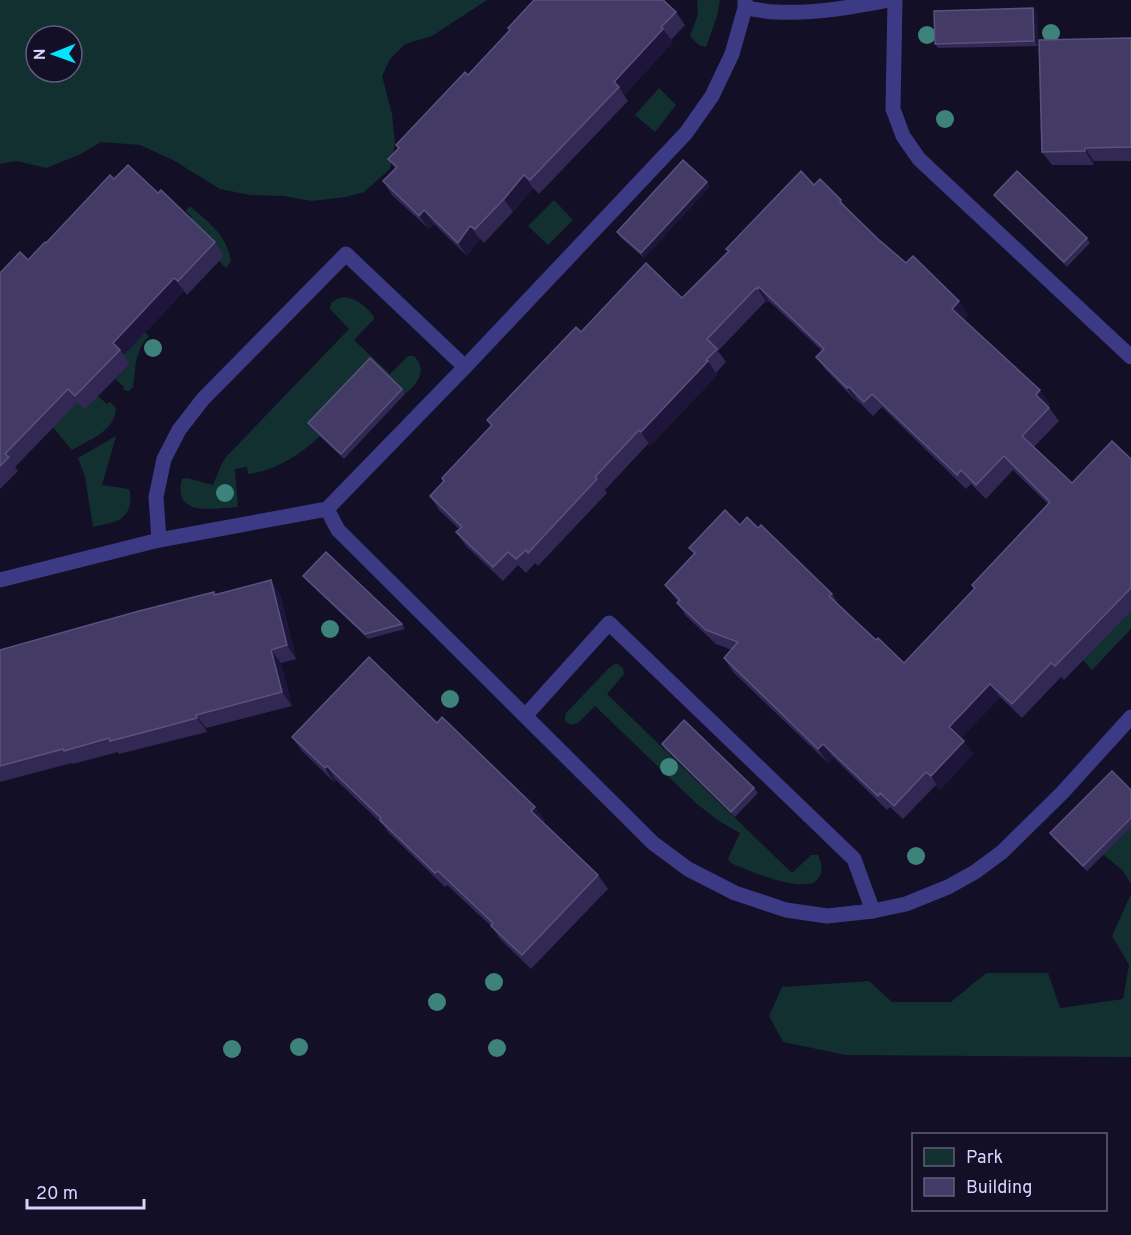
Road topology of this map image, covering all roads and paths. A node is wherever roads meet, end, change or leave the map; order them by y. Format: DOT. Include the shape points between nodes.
graph roads {
  1 [pos="889,0"];
  2 [pos="895,0"];
  3 [pos="745,4"];
  4 [pos="1131,357"];
  5 [pos="465,367"];
  6 [pos="327,509"];
  7 [pos="159,540"];
  8 [pos="0,580"];
  9 [pos="526,715"];
  10 [pos="1131,717"];
  11 [pos="873,911"];
  1 -- 3 [label="lane" via="813,12 777,12"];
  2 -- 4 [label="lane" via="893,109 903,136 919,159"];
  3 -- 5 [label="lane" via="732,54 712,96 686,133"];
  5 -- 6 [label="lane"];
  5 -- 7 [label="lane" via="346,254 203,399 178,430 164,459 156,496"];
  6 -- 7 [label="lane"];
  6 -- 9 [label="lane" via="338,530"];
  7 -- 8 [label="lane"];
  9 -- 11 [label="lane" via="653,843 688,869 735,893 786,910 827,916"];
  9 -- 11 [label="lane" via="609,623 854,859"];
  10 -- 11 [label="lane" via="1002,852 948,887 906,904"];
}
